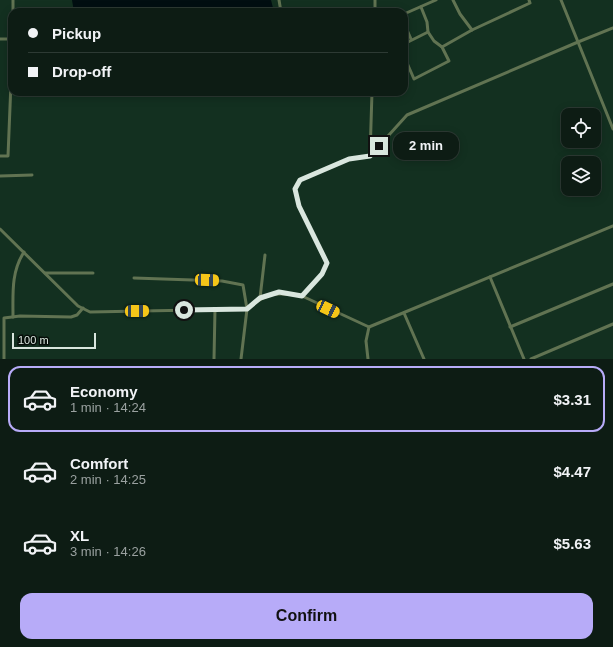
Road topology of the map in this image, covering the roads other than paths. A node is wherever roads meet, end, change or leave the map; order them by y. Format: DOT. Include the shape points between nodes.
graph roads {
  1 [pos="436,0"];
  2 [pos="453,0"];
  3 [pos="529,0"];
  4 [pos="561,0"];
  5 [pos="421,7"];
  6 [pos="408,12"];
  7 [pos="613,28"];
  8 [pos="472,30"];
  9 [pos="428,32"];
  10 [pos="408,34"];
  11 [pos="410,39"];
  12 [pos="578,42"];
  13 [pos="442,47"];
  14 [pos="408,65"];
  15 [pos="10,96"];
  16 [pos="372,96"];
  17 [pos="613,129"];
  18 [pos="0,156"];
  19 [pos="370,156"];
  20 [pos="32,175"];
  21 [pos="0,176"];
  22 [pos="613,226"];
  23 [pos="0,229"];
  24 [pos="24,252"];
  25 [pos="265,254"];
  26 [pos="44,273"];
  27 [pos="93,273"];
  28 [pos="490,277"];
  29 [pos="134,278"];
  30 [pos="613,284"];
  31 [pos="302,296"];
  32 [pos="260,298"];
  33 [pos="83,308"];
  34 [pos="247,309"];
  35 [pos="215,310"];
  36 [pos="404,313"];
  37 [pos="13,317"];
  38 [pos="613,324"];
  39 [pos="369,327"];
  40 [pos="510,327"];
  41 [pos="4,359"];
  42 [pos="214,359"];
  43 [pos="241,359"];
  44 [pos="368,359"];
  45 [pos="424,359"];
  46 [pos="524,359"];
  47 [pos="531,359"];
  1 -- 5 [label="lane"];
  2 -- 8 [label="lane"];
  3 -- 8 [label="lane" via="530,3"];
  4 -- 12 [label="lane"];
  5 -- 6 [label="lane"];
  5 -- 9 [label="lane"];
  7 -- 12 [label="lane"];
  8 -- 13 [label="lane"];
  9 -- 11 [label="lane"];
  9 -- 13 [label="lane"];
  10 -- 11 [label="lane"];
  12 -- 17 [label="lane"];
  12 -- 19 [label="lane" via="407,115"];
  13 -- 14 [label="lane" via="449,61 414,79"];
  15 -- 18 [label="lane" via="8,156"];
  16 -- 19 [label="lane"];
  19 -- 31 [label="lane" via="349,159 300,180 295,189 299,206 327,263 322,274"];
  20 -- 21 [label="lane"];
  22 -- 28 [label="lane"];
  23 -- 24 [label="lane"];
  24 -- 26 [label="lane"];
  24 -- 37 [label="lane" via="17,263 12,285"];
  25 -- 32 [label="lane"];
  26 -- 27 [label="lane"];
  26 -- 33 [label="lane"];
  28 -- 36 [label="lane"];
  28 -- 40 [label="lane"];
  29 -- 34 [label="lane" via="222,281 243,285"];
  30 -- 40 [label="lane"];
  31 -- 32 [label="lane" via="279,292"];
  31 -- 39 [label="lane"];
  32 -- 34 [label="lane"];
  33 -- 35 [label="lane" via="90,312"];
  33 -- 37 [label="lane" via="71,317"];
  34 -- 35 [label="lane"];
  34 -- 43 [label="lane"];
  35 -- 42 [label="lane"];
  36 -- 39 [label="lane"];
  36 -- 45 [label="lane"];
  37 -- 41 [label="lane" via="4,318"];
  38 -- 47 [label="lane"];
  39 -- 44 [label="lane" via="366,341"];
  40 -- 46 [label="lane"];
}
